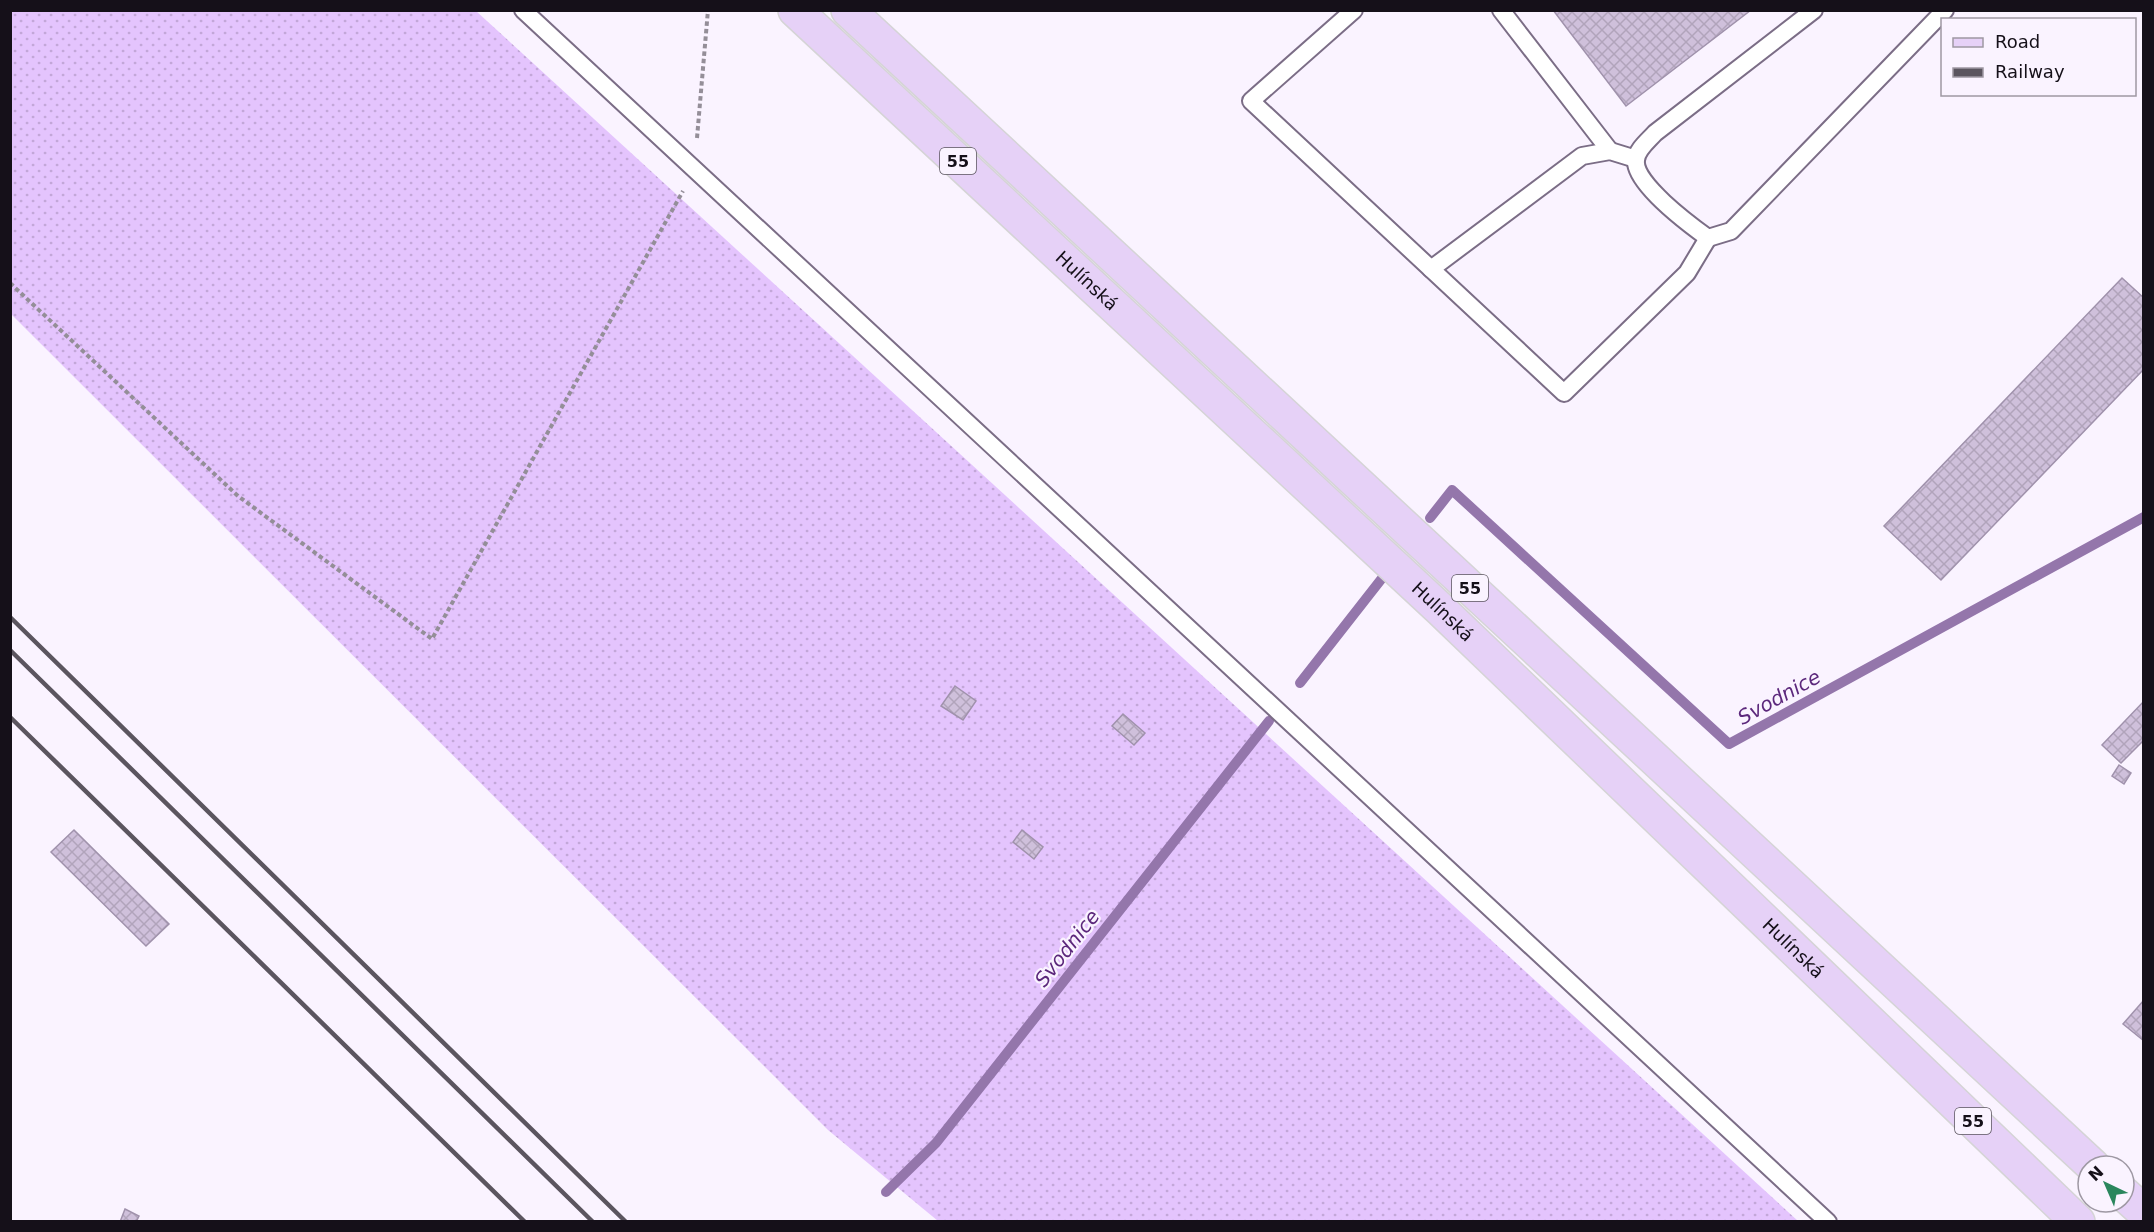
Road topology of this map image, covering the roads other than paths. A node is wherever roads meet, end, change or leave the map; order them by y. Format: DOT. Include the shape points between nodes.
graph roads {
  1 [pos="523,10"];
  2 [pos="848,10"];
  3 [pos="1354,10"];
  4 [pos="1501,10"];
  5 [pos="1814,10"];
  6 [pos="1945,10"];
  7 [pos="796,11"];
  8 [pos="1610,151"];
  9 [pos="1636,159"];
  10 [pos="1708,238"];
  11 [pos="1431,269"];
  12 [pos="2080,1154"];
  13 [pos="1828,1221"];
  14 [pos="2078,1221"];
  1 -- 13 [label="lane"];
  2 -- 12 [label="main road, Hulínská / 55"];
  3 -- 11 [label="lane" via="1251,101"];
  4 -- 8 [label="lane"];
  5 -- 9 [label="lane" via="1655,134 1641,147"];
  6 -- 10 [label="lane" via="1731,231"];
  7 -- 14 [label="main road, Hulínská / 55" via="1440,609"];
  8 -- 9 [label="lane"];
  8 -- 11 [label="lane" via="1582,156"];
  9 -- 10 [label="lane" via="1637,173 1678,217"];
  10 -- 11 [label="lane" via="1687,273 1564,393"];
}
